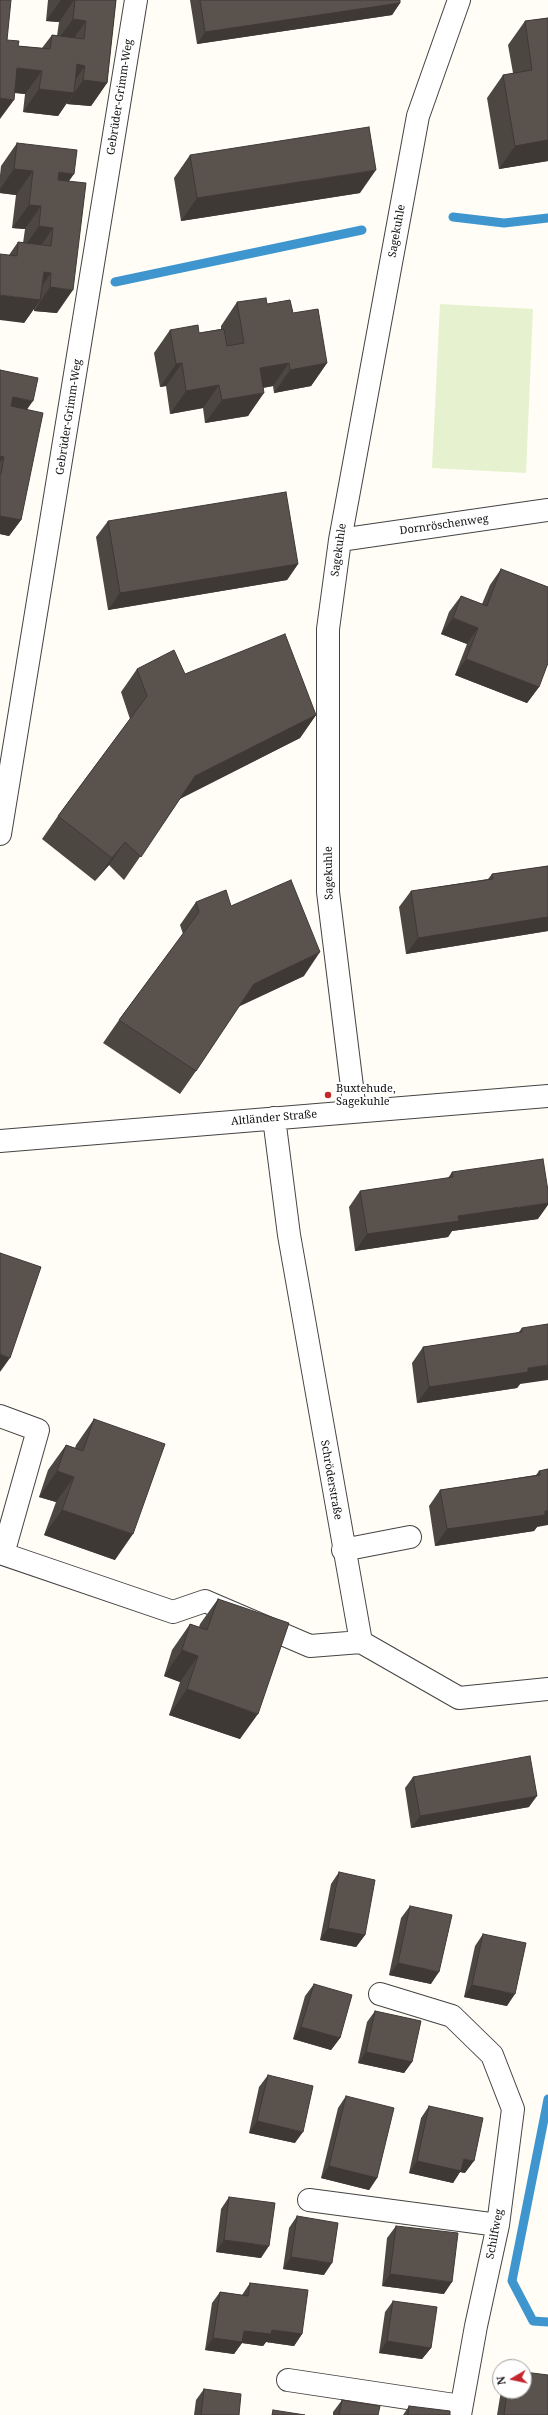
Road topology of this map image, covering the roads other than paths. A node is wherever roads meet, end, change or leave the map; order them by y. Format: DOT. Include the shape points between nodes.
graph roads {
  1 [pos="136,0"];
  2 [pos="459,0"];
  3 [pos="548,510"];
  4 [pos="340,540"];
  5 [pos="0,834"];
  6 [pos="548,1096"];
  7 [pos="355,1111"];
  8 [pos="274,1118"];
  9 [pos="0,1141"];
  10 [pos="0,1416"];
  11 [pos="410,1537"];
  12 [pos="343,1550"];
  13 [pos="361,1642"];
  14 [pos="548,1689"];
  15 [pos="380,1994"];
  16 [pos="309,2200"];
  17 [pos="498,2225"];
  18 [pos="288,2380"];
  19 [pos="460,2410"];
  1 -- 5 [label="street, Gebrüder-Grimm-Weg"];
  2 -- 4 [label="street, Sagekuhle" via="418,116"];
  3 -- 4 [label="street, Dornröschenweg"];
  4 -- 7 [label="street, Sagekuhle" via="328,628 328,892"];
  6 -- 7 [label="street, Altländer Straße"];
  7 -- 8 [label="street, Altländer Straße"];
  8 -- 9 [label="street, Altländer Straße"];
  8 -- 12 [label="street, Schröderstraße" via="289,1235"];
  10 -- 13 [label="street" via="38,1430 3,1554 173,1612 206,1601 310,1646"];
  11 -- 12 [label="street"];
  12 -- 13 [label="street, Schröderstraße"];
  13 -- 14 [label="street" via="459,1698"];
  15 -- 17 [label="street, Schilfweg" via="452,2016 492,2056 513,2109"];
  16 -- 17 [label="street"];
  17 -- 19 [label="street, Schilfweg"];
  18 -- 19 [label="street"];
}
